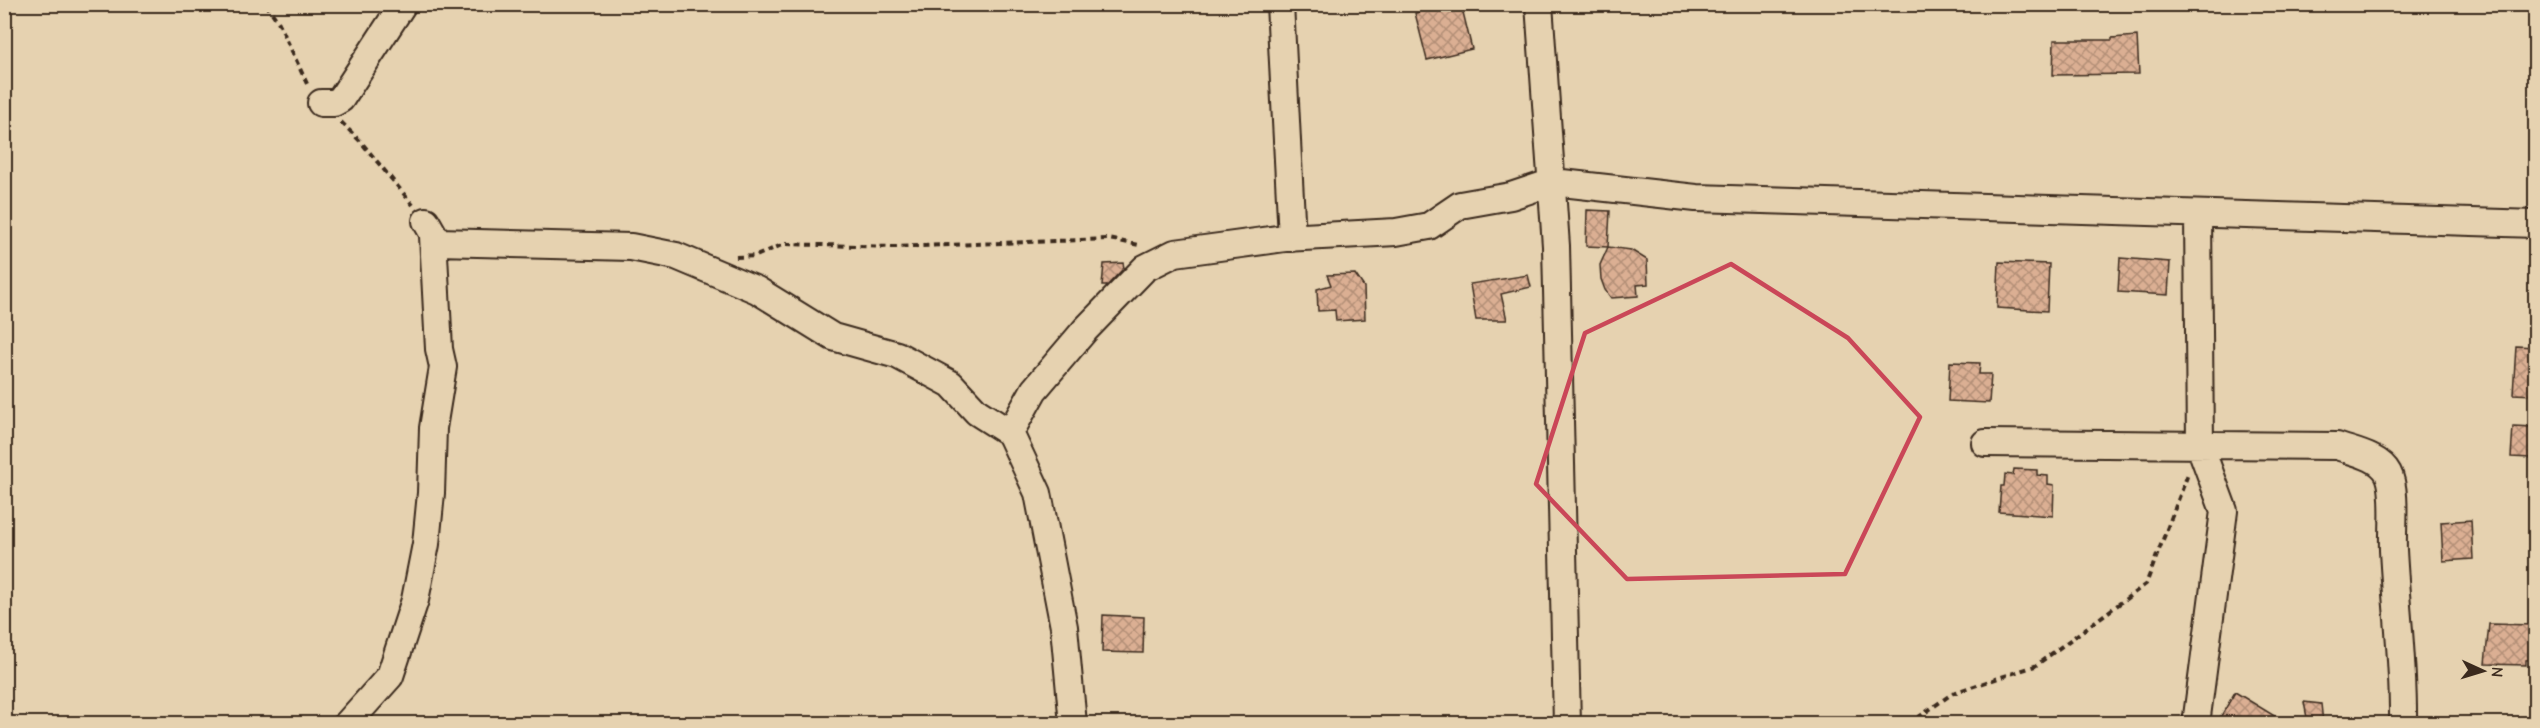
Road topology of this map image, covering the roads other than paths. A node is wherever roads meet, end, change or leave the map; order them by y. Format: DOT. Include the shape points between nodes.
graph roads {
  1 [pos="403,4"];
  2 [pos="1280,4"];
  3 [pos="1539,4"];
  4 [pos="321,103"];
  5 [pos="1553,182"];
  6 [pos="2198,214"];
  7 [pos="2535,224"];
  8 [pos="1292,238"];
  9 [pos="1010,433"];
  10 [pos="1984,443"];
  11 [pos="2200,446"];
  12 [pos="347,723"];
  13 [pos="1073,723"];
  14 [pos="1567,723"];
  15 [pos="2196,723"];
  16 [pos="2403,723"];
  1 -- 4 [label="street" via="341,99"];
  2 -- 8 [label="street"];
  3 -- 5 [label="street"];
  5 -- 6 [label="street" via="1696,198"];
  5 -- 8 [label="street" via="1511,196 1460,205 1429,226 1396,232"];
  5 -- 14 [label="street"];
  6 -- 7 [label="street"];
  6 -- 11 [label="street"];
  8 -- 9 [label="street" via="1175,253 1145,268 1034,390"];
  9 -- 12 [label="street" via="977,411 951,384 897,355 833,337 757,290 676,256 631,247 438,242 429,229 443,367 433,428 426,544 415,600 390,676"];
  9 -- 13 [label="street" via="1038,494 1064,627"];
  10 -- 11 [label="street"];
  11 -- 15 [label="street" via="2224,511"];
  11 -- 16 [label="street" via="2337,446 2375,460 2388,473"];
}
